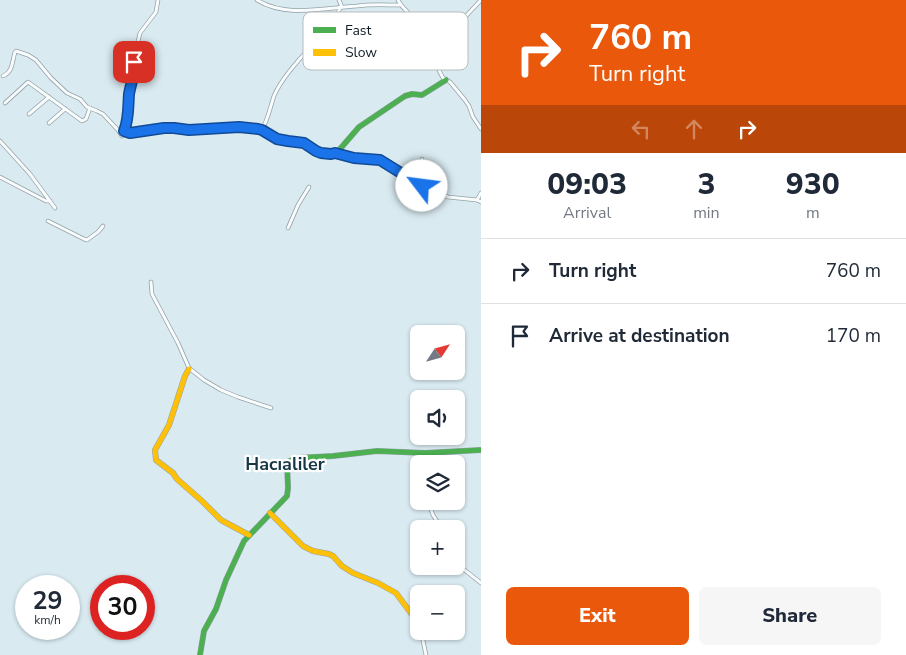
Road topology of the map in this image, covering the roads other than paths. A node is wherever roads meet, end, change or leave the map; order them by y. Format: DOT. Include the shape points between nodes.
graph roads {
  1 [pos="158,0"];
  2 [pos="256,0"];
  3 [pos="339,0"];
  4 [pos="398,0"];
  5 [pos="481,0"];
  6 [pos="400,5"];
  7 [pos="341,7"];
  8 [pos="339,12"];
  9 [pos="408,12"];
  10 [pos="468,14"];
  11 [pos="303,55"];
  12 [pos="440,70"];
  13 [pos="3,76"];
  14 [pos="446,80"];
  15 [pos="49,98"];
  16 [pos="5,102"];
  17 [pos="65,108"];
  18 [pos="90,108"];
  19 [pos="30,114"];
  20 [pos="49,123"];
  21 [pos="481,129"];
  22 [pos="262,130"];
  23 [pos="124,131"];
  24 [pos="0,142"];
  25 [pos="335,153"];
  26 [pos="422,159"];
  27 [pos="0,177"];
  28 [pos="422,186"];
  29 [pos="309,187"];
  30 [pos="481,193"];
  31 [pos="479,201"];
  32 [pos="50,202"];
  33 [pos="55,208"];
  34 [pos="48,221"];
  35 [pos="103,226"];
  36 [pos="288,228"];
  37 [pos="151,282"];
  38 [pos="189,368"];
  39 [pos="271,408"];
  40 [pos="481,450"];
  41 [pos="428,453"];
  42 [pos="270,514"];
  43 [pos="249,535"];
  44 [pos="465,570"];
  45 [pos="481,582"];
  46 [pos="410,610"];
  47 [pos="423,640"];
  48 [pos="200,655"];
  49 [pos="426,655"];
  1 -- 23 [label="street" via="156,12 140,33"];
  2 -- 7 [label="street" via="285,10"];
  3 -- 7 [label="street"];
  4 -- 6 [label="street"];
  5 -- 10 [label="street"];
  6 -- 7 [label="street"];
  6 -- 9 [label="street"];
  7 -- 8 [label="street"];
  11 -- 22 [label="street" via="275,95"];
  12 -- 14 [label="street"];
  13 -- 18 [label="street" via="10,71 15,52 28,54 67,93"];
  14 -- 21 [label="street" via="465,100"];
  14 -- 25 [label="street" via="422,95 406,96 371,118"];
  15 -- 16 [label="street" via="28,82"];
  15 -- 17 [label="street"];
  15 -- 19 [label="street"];
  17 -- 18 [label="street" via="82,121"];
  17 -- 20 [label="street"];
  18 -- 23 [label="street" via="103,114 122,136"];
  22 -- 23 [label="street" via="239,127"];
  22 -- 25 [label="street" via="277,139 304,143 321,153"];
  24 -- 32 [label="street" via="30,174"];
  25 -- 28 [label="street" via="380,160"];
  26 -- 28 [label="street"];
  27 -- 32 [label="street"];
  28 -- 31 [label="street" via="448,197"];
  29 -- 36 [label="street"];
  30 -- 31 [label="street"];
  32 -- 33 [label="street"];
  34 -- 35 [label="street" via="84,240"];
  37 -- 38 [label="street" via="152,294"];
  38 -- 39 [label="street" via="221,390"];
  38 -- 43 [label="street" via="169,425 155,450 156,460 221,520"];
  40 -- 41 [label="street"];
  41 -- 42 [label="street" via="377,452 297,458 287,462 288,492"];
  42 -- 43 [label="street"];
  42 -- 46 [label="street" via="303,546 333,556 353,574 396,593"];
  43 -- 48 [label="street" via="204,631"];
  44 -- 45 [label="street"];
  47 -- 49 [label="street"];
}
